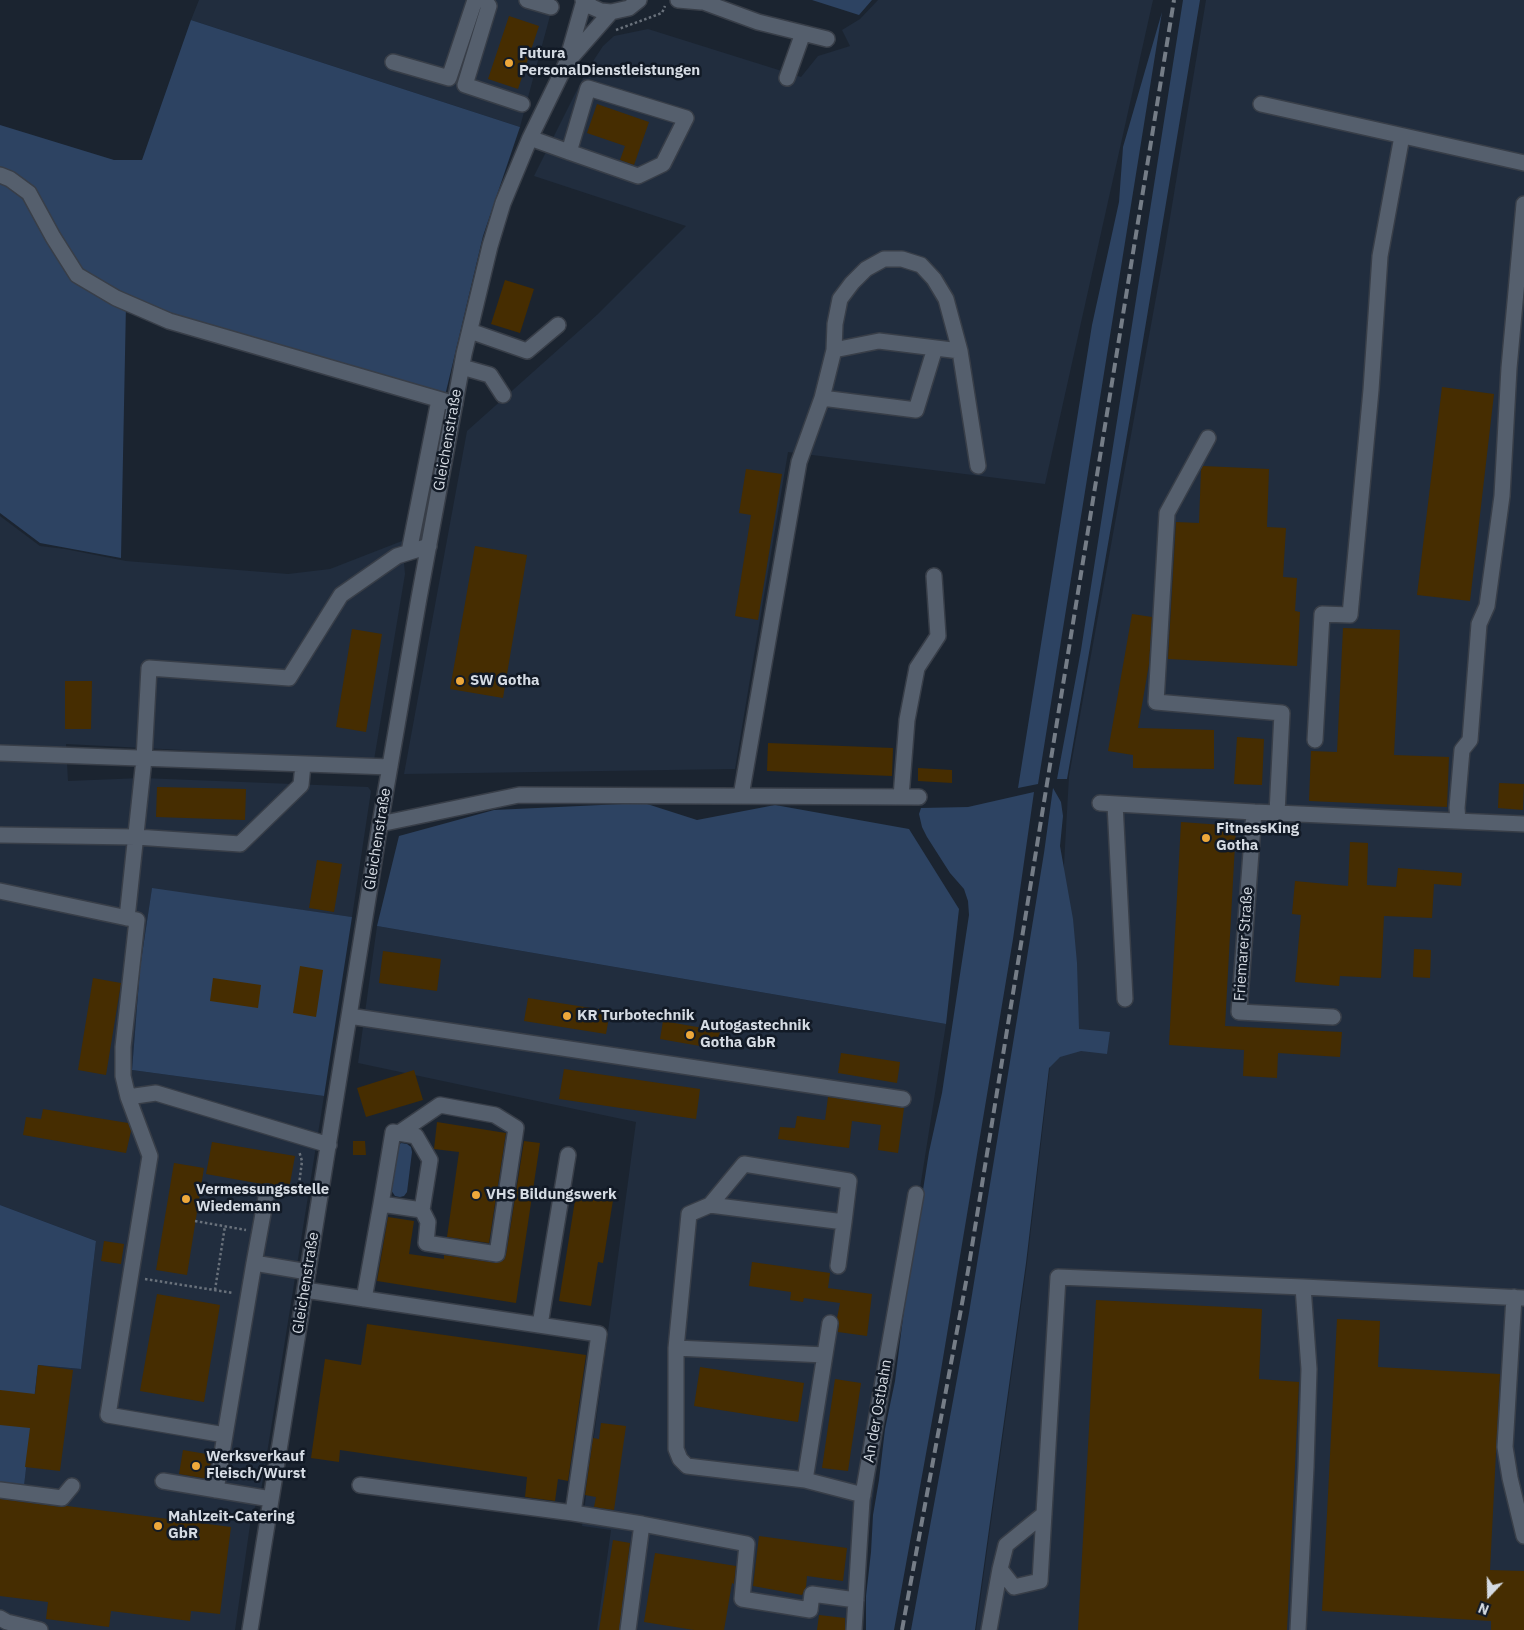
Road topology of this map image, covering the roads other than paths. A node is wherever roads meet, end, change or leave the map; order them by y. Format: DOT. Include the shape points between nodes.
graph roads {
  1 [pos="475,0"];
  2 [pos="527,0"];
  3 [pos="639,0"];
  4 [pos="678,0"];
  5 [pos="584,1"];
  6 [pos="699,1"];
  7 [pos="489,2"];
  8 [pos="551,7"];
  9 [pos="611,12"];
  10 [pos="802,33"];
  11 [pos="827,39"];
  12 [pos="393,62"];
  13 [pos="566,64"];
  14 [pos="787,78"];
  15 [pos="522,104"];
  16 [pos="1261,104"];
  17 [pos="1402,136"];
  18 [pos="530,138"];
  19 [pos="569,152"];
  20 [pos="1524,163"];
  21 [pos="0,175"];
  22 [pos="1524,204"];
  23 [pos="558,325"];
  24 [pos="470,332"];
  25 [pos="935,348"];
  26 [pos="834,350"];
  27 [pos="960,351"];
  28 [pos="462,366"];
  29 [pos="503,395"];
  30 [pos="822,398"];
  31 [pos="439,400"];
  32 [pos="455,404"];
  33 [pos="1208,438"];
  34 [pos="978,466"];
  35 [pos="429,546"];
  36 [pos="409,552"];
  37 [pos="934,576"];
  38 [pos="1316,740"];
  39 [pos="0,753"];
  40 [pos="144,759"];
  41 [pos="303,764"];
  42 [pos="390,767"];
  43 [pos="741,796"];
  44 [pos="901,797"];
  45 [pos="919,797"];
  46 [pos="1254,812"];
  47 [pos="1277,813"];
  48 [pos="1458,821"];
  49 [pos="380,824"];
  50 [pos="1524,824"];
  51 [pos="0,835"];
  52 [pos="136,837"];
  53 [pos="0,891"];
  54 [pos="127,918"];
  55 [pos="1125,999"];
  56 [pos="349,1016"];
  57 [pos="1333,1017"];
  58 [pos="128,1097"];
  59 [pos="903,1099"];
  60 [pos="399,1133"];
  61 [pos="329,1146"];
  62 [pos="568,1155"];
  63 [pos="267,1192"];
  64 [pos="916,1194"];
  65 [pos="381,1204"];
  66 [pos="710,1205"];
  67 [pos="422,1210"];
  68 [pos="844,1222"];
  69 [pos="254,1263"];
  70 [pos="838,1266"];
  71 [pos="308,1272"];
  72 [pos="1303,1286"];
  73 [pos="305,1290"];
  74 [pos="1519,1298"];
  75 [pos="364,1299"];
  76 [pos="830,1323"];
  77 [pos="540,1325"];
  78 [pos="676,1348"];
  79 [pos="826,1355"];
  80 [pos="226,1435"];
  81 [pos="805,1480"];
  82 [pos="163,1481"];
  83 [pos="360,1485"];
  84 [pos="72,1486"];
  85 [pos="0,1490"];
  86 [pos="216,1490"];
  87 [pos="863,1495"];
  88 [pos="271,1499"];
  89 [pos="573,1513"];
  90 [pos="1044,1514"];
  91 [pos="642,1524"];
  92 [pos="1524,1536"];
  93 [pos="1000,1569"];
  94 [pos="856,1600"];
  95 [pos="0,1618"];
  96 [pos="40,1630"];
  97 [pos="250,1630"];
  98 [pos="628,1630"];
  99 [pos="854,1630"];
  100 [pos="989,1630"];
  101 [pos="1298,1630"];
  1 -- 12 [label="street" via="449,78"];
  2 -- 8 [label="street"];
  3 -- 9 [label="street, Gleichenstraße" via="629,8"];
  4 -- 6 [label="street"];
  5 -- 9 [label="street, Gleichenstraße" via="592,7"];
  5 -- 13 [label="street, Gleichenstraße"];
  6 -- 10 [label="street" via="758,22"];
  7 -- 15 [label="street" via="465,84"];
  9 -- 13 [label="street, Gleichenstraße"];
  10 -- 11 [label="street"];
  10 -- 14 [label="street"];
  13 -- 18 [label="street, Gleichenstraße"];
  16 -- 17 [label="street"];
  17 -- 20 [label="street"];
  17 -- 38 [label="street" via="1380,256 1372,390 1350,615 1322,614"];
  18 -- 19 [label="street"];
  18 -- 24 [label="street, Gleichenstraße" via="503,203"];
  19 -- 19 [label="street" via="638,176 663,164 686,118 588,88"];
  21 -- 31 [label="street" via="29,193 77,275 116,298 169,321"];
  22 -- 48 [label="street" via="1509,368 1502,496 1487,606 1479,624 1470,740 1462,750"];
  23 -- 24 [label="street" via="527,351"];
  24 -- 28 [label="street, Gleichenstraße"];
  25 -- 26 [label="street" via="879,341"];
  25 -- 27 [label="street"];
  25 -- 30 [label="street" via="916,410"];
  26 -- 27 [label="street" via="840,299 866,269 884,259 902,259 921,265 934,279 946,299"];
  26 -- 30 [label="street"];
  27 -- 34 [label="street"];
  28 -- 29 [label="street" via="490,375"];
  28 -- 32 [label="street, Gleichenstraße"];
  30 -- 43 [label="street" via="799,462"];
  31 -- 32 [label="street"];
  31 -- 36 [label="street"];
  32 -- 35 [label="street, Gleichenstraße"];
  33 -- 47 [label="street" via="1167,513 1156,702 1282,713"];
  35 -- 36 [label="street"];
  35 -- 42 [label="street, Gleichenstraße"];
  36 -- 40 [label="street" via="397,556 341,595 289,678 149,668"];
  37 -- 44 [label="street" via="938,636 917,668 907,720"];
  39 -- 40 [label="street"];
  40 -- 41 [label="street"];
  40 -- 52 [label="street"];
  41 -- 42 [label="street"];
  41 -- 52 [label="street" via="301,785 240,844"];
  42 -- 49 [label="street, Gleichenstraße"];
  43 -- 44 [label="street"];
  43 -- 49 [label="street" via="519,795"];
  44 -- 45 [label="street"];
  46 -- 47 [label="street"];
  46 -- 55 [label="street" via="1107,803"];
  46 -- 57 [label="street, Friemarer Straße" via="1239,1012"];
  47 -- 48 [label="street"];
  48 -- 50 [label="street"];
  49 -- 56 [label="street, Gleichenstraße"];
  51 -- 52 [label="street"];
  52 -- 54 [label="street"];
  53 -- 54 [label="street"];
  54 -- 58 [label="street" via="137,920 124,1047"];
  56 -- 59 [label="street"];
  56 -- 61 [label="street, Gleichenstraße"];
  58 -- 61 [label="street" via="156,1094"];
  58 -- 80 [label="street" via="150,1156 108,1415"];
  60 -- 65 [label="street" via="393,1132"];
  60 -- 67 [label="street" via="416,1136 430,1160"];
  60 -- 67 [label="street" via="440,1105 494,1115 516,1128 497,1254 426,1242 428,1222"];
  61 -- 71 [label="street, Gleichenstraße"];
  62 -- 77 [label="street"];
  63 -- 69 [label="street"];
  64 -- 87 [label="street, An der Ostbahn"];
  65 -- 67 [label="street"];
  65 -- 75 [label="street"];
  66 -- 68 [label="street"];
  66 -- 68 [label="street" via="744,1164 849,1181"];
  66 -- 78 [label="street" via="689,1214"];
  68 -- 70 [label="street"];
  69 -- 71 [label="street"];
  69 -- 80 [label="street"];
  71 -- 73 [label="street, Gleichenstraße"];
  72 -- 74 [label="street"];
  72 -- 90 [label="street" via="1058,1277"];
  72 -- 101 [label="street" via="1309,1370"];
  73 -- 75 [label="street"];
  73 -- 88 [label="street, Gleichenstraße"];
  74 -- 92 [label="street" via="1505,1448"];
  75 -- 77 [label="street"];
  76 -- 79 [label="street"];
  77 -- 89 [label="street" via="599,1334"];
  78 -- 79 [label="street"];
  78 -- 81 [label="street" via="676,1449 680,1459 687,1466"];
  79 -- 81 [label="street"];
  80 -- 86 [label="street"];
  81 -- 87 [label="street"];
  82 -- 86 [label="street"];
  83 -- 89 [label="street"];
  84 -- 85 [label="street" via="62,1498"];
  86 -- 88 [label="street"];
  87 -- 94 [label="street, An der Ostbahn"];
  88 -- 97 [label="street, Gleichenstraße"];
  89 -- 91 [label="street"];
  90 -- 93 [label="street" via="1006,1546"];
  90 -- 93 [label="street" via="1040,1581 1014,1587"];
  91 -- 94 [label="street" via="747,1544 742,1599 810,1610 812,1594"];
  91 -- 98 [label="street"];
  93 -- 100 [label="street"];
  94 -- 99 [label="street, An der Ostbahn"];
  95 -- 96 [label="street"];
}
